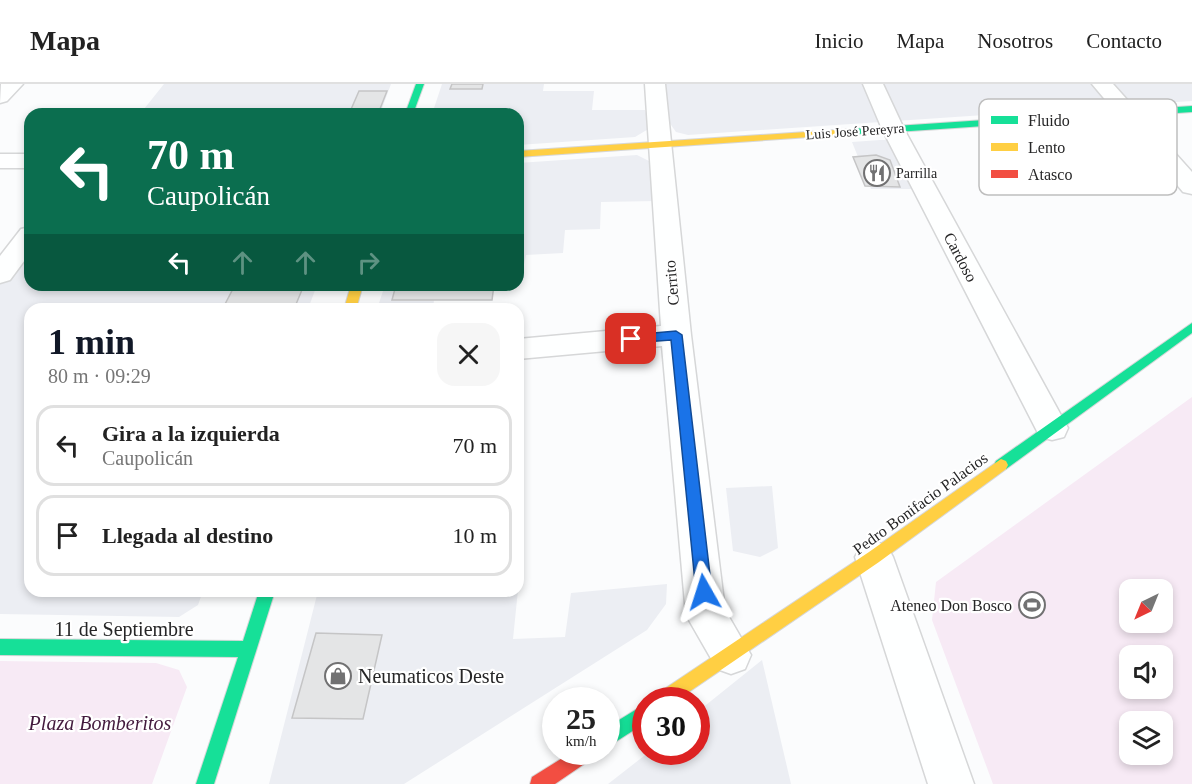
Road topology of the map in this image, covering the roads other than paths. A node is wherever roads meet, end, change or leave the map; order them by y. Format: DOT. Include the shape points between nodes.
graph roads {
  1 [pos="13,84"];
  2 [pos="420,84"];
  3 [pos="655,84"];
  4 [pos="873,84"];
  5 [pos="1102,84"];
  6 [pos="0,97"];
  7 [pos="1115,99"];
  8 [pos="411,108"];
  9 [pos="1192,109"];
  10 [pos="1177,110"];
  11 [pos="979,123"];
  12 [pos="893,129"];
  13 [pos="658,144"];
  14 [pos="524,154"];
  15 [pos="0,161"];
  16 [pos="24,161"];
  17 [pos="1177,170"];
  18 [pos="1192,187"];
  19 [pos="24,243"];
  20 [pos="0,274"];
  21 [pos="1192,327"];
  22 [pos="676,335"];
  23 [pos="524,348"];
  24 [pos="1052,428"];
  25 [pos="873,557"];
  26 [pos="265,597"];
  27 [pos="0,647"];
  28 [pos="249,649"];
  29 [pos="731,655"];
  30 [pos="683,687"];
  31 [pos="568,765"];
  32 [pos="205,784"];
  33 [pos="539,784"];
  34 [pos="951,784"];
  1 -- 6 [label="street"];
  2 -- 8 [label="street"];
  3 -- 13 [label="street, Cerrito"];
  4 -- 12 [label="street, Cardoso"];
  5 -- 7 [label="street"];
  9 -- 10 [label="street, Luis José Pereyra"];
  11 -- 12 [label="street, Luis José Pereyra"];
  12 -- 13 [label="street, Luis José Pereyra"];
  12 -- 24 [label="street, Cardoso"];
  13 -- 14 [label="street, Luis José Pereyra"];
  13 -- 22 [label="street, Cerrito"];
  15 -- 16 [label="street"];
  17 -- 18 [label="street"];
  19 -- 20 [label="street"];
  21 -- 24 [label="street, Pedro Bonifacio Palacios"];
  22 -- 23 [label="street"];
  22 -- 29 [label="street, Cerrito" via="706,615"];
  24 -- 25 [label="street, Pedro Bonifacio Palacios"];
  25 -- 29 [label="street, Pedro Bonifacio Palacios"];
  25 -- 34 [label="street"];
  26 -- 28 [label="street"];
  27 -- 28 [label="street, 11 de Septiembre"];
  28 -- 32 [label="street"];
  29 -- 30 [label="street, Pedro Bonifacio Palacios"];
  31 -- 33 [label="street"];
}
